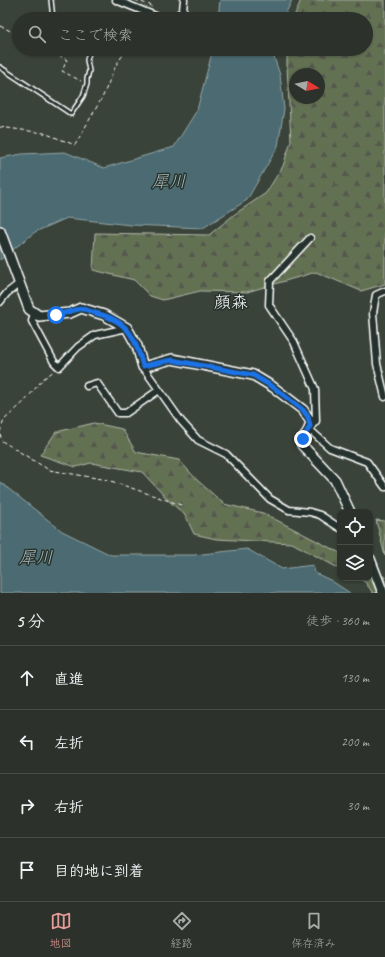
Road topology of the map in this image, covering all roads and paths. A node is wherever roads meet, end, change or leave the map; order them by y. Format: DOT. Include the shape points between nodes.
graph roads {
  1 [pos="51,0"];
  2 [pos="116,0"];
  3 [pos="184,0"];
  4 [pos="52,12"];
  5 [pos="146,12"];
  6 [pos="181,12"];
  7 [pos="0,26"];
  8 [pos="12,32"];
  9 [pos="59,56"];
  10 [pos="88,56"];
  11 [pos="0,67"];
  12 [pos="87,84"];
  13 [pos="0,231"];
  14 [pos="310,238"];
  15 [pos="20,283"];
  16 [pos="385,291"];
  17 [pos="0,302"];
  18 [pos="34,313"];
  19 [pos="127,328"];
  20 [pos="143,366"];
  21 [pos="59,367"];
  22 [pos="87,386"];
  23 [pos="159,390"];
  24 [pos="385,397"];
  25 [pos="309,429"];
  26 [pos="0,433"];
  27 [pos="385,487"];
  28 [pos="184,506"];
  29 [pos="349,509"];
  30 [pos="337,526"];
  31 [pos="373,567"];
  32 [pos="383,593"];
  1 -- 4 [label="lane"];
  2 -- 5 [label="street"];
  3 -- 6 [label="street"];
  7 -- 8 [label="path"];
  9 -- 12 [label="path" via="67,60 62,71"];
  10 -- 12 [label="lane"];
  11 -- 12 [label="lane" via="70,114 83,96"];
  13 -- 15 [label="street"];
  14 -- 25 [label="street" via="270,281 269,305 294,342 315,389 316,421"];
  15 -- 17 [label="street"];
  15 -- 18 [label="street" via="29,309"];
  16 -- 24 [label="street" via="376,295 372,313 377,364"];
  18 -- 19 [label="street" via="39,316 56,315 81,308 104,315"];
  18 -- 21 [label="street" via="32,321"];
  19 -- 20 [label="street" via="137,346"];
  19 -- 21 [label="street" via="95,335 78,347"];
  20 -- 23 [label="street"];
  20 -- 25 [label="street" via="172,360 253,375 303,410 311,422"];
  21 -- 26 [label="path" via="43,379 25,401 4,420"];
  22 -- 23 [label="street" via="97,383 118,413 126,413"];
  23 -- 30 [label="street" via="198,440 226,454 270,499 289,510 320,515"];
  25 -- 27 [label="street" via="330,448 367,462"];
  25 -- 29 [label="street" via="302,445 335,480"];
  26 -- 28 [label="path" via="2,441 9,447 49,470 108,480"];
  31 -- 32 [label="street"];
}
